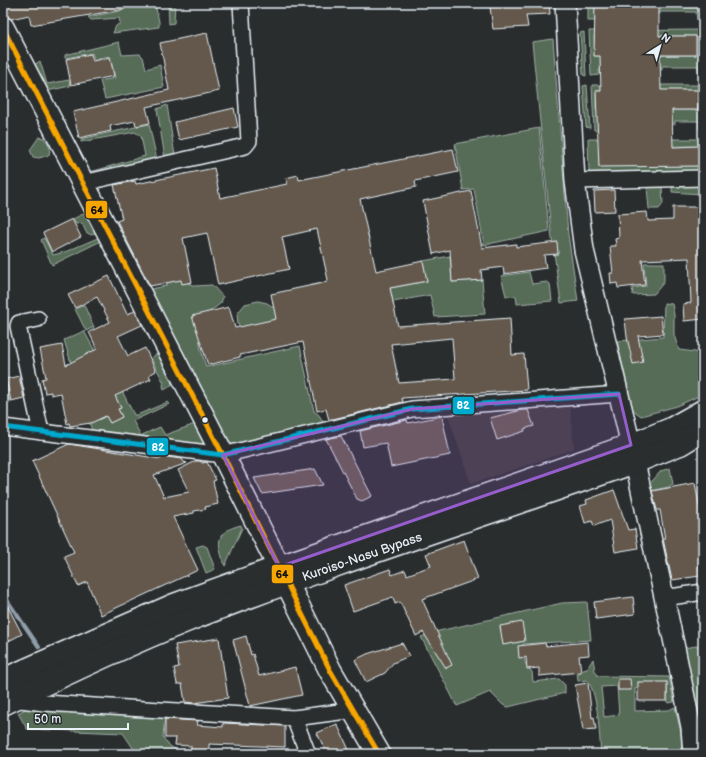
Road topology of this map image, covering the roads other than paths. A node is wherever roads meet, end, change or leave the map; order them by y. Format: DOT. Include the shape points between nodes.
graph roads {
  1 [pos="241,3"];
  2 [pos="565,3"];
  3 [pos="3,28"];
  4 [pos="703,178"];
  5 [pos="575,181"];
  6 [pos="83,182"];
  7 [pos="38,319"];
  8 [pos="619,394"];
  9 [pos="703,411"];
  10 [pos="3,427"];
  11 [pos="703,430"];
  12 [pos="41,432"];
  13 [pos="633,454"];
  14 [pos="223,455"];
  15 [pos="283,575"];
  16 [pos="703,592"];
  17 [pos="664,598"];
  18 [pos="3,680"];
  19 [pos="8,702"];
  20 [pos="354,710"];
  21 [pos="294,718"];
  22 [pos="308,754"];
  23 [pos="379,754"];
  24 [pos="693,754"];
  1 -- 6 [label="street" via="249,141 245,146"];
  2 -- 5 [label="street"];
  3 -- 6 [label="main road"];
  4 -- 5 [label="street"];
  5 -- 8 [label="street" via="584,250"];
  6 -- 14 [label="main road"];
  7 -- 12 [label="street" via="19,323 18,326"];
  8 -- 13 [label="street"];
  8 -- 14 [label="street" via="412,409"];
  9 -- 13 [label="main road, Kuroiso-Nasu Bypass"];
  10 -- 12 [label="street"];
  11 -- 13 [label="main road, Kuroiso-Nasu Bypass" via="680,444"];
  12 -- 14 [label="street"];
  13 -- 15 [label="main road, Kuroiso-Nasu Bypass"];
  13 -- 17 [label="street"];
  14 -- 15 [label="main road"];
  15 -- 18 [label="main road, Kuroiso-Nasu Bypass" via="174,605"];
  15 -- 19 [label="main road, Kuroiso-Nasu Bypass"];
  15 -- 20 [label="main road" via="330,670"];
  16 -- 17 [label="street"];
  17 -- 24 [label="street"];
  19 -- 21 [label="street"];
  20 -- 21 [label="street"];
  20 -- 23 [label="main road"];
  21 -- 22 [label="street"];
}
